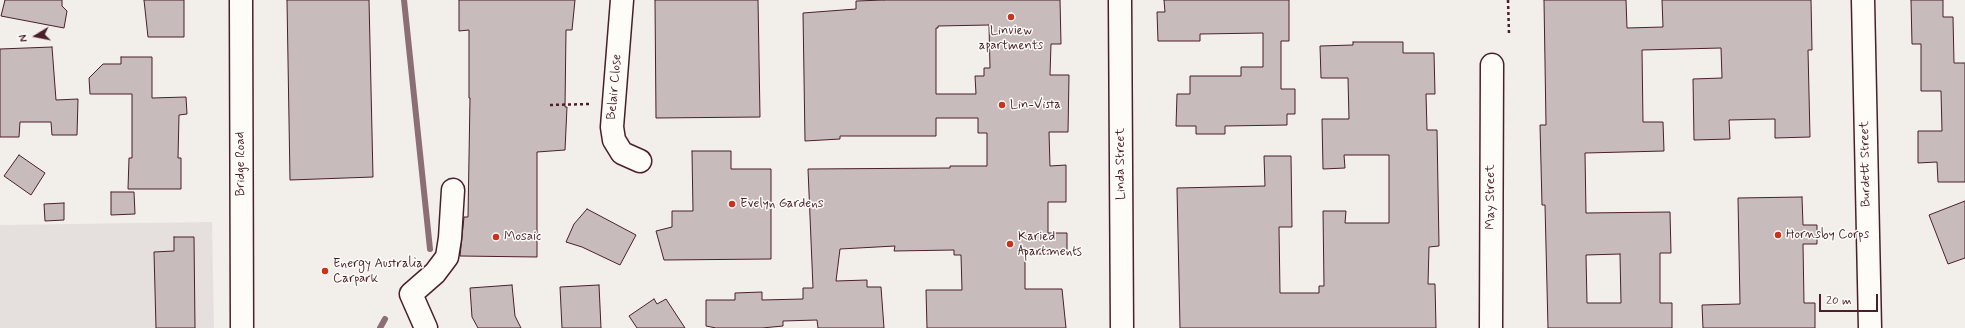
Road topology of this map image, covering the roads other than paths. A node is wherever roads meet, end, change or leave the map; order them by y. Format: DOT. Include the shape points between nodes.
graph roads {
  1 [pos="241,0"];
  2 [pos="622,0"];
  3 [pos="1120,0"];
  4 [pos="1863,0"];
  5 [pos="1492,65"];
  6 [pos="640,161"];
  7 [pos="453,190"];
  8 [pos="242,328"];
  9 [pos="426,328"];
  10 [pos="1122,328"];
  11 [pos="1491,328"];
  12 [pos="1870,328"];
  1 -- 8 [label="street, Bridge Road"];
  2 -- 6 [label="street, Belair Close" via="612,126 614,140 622,153"];
  3 -- 10 [label="street, Linda Street"];
  4 -- 12 [label="street, Burdett Street"];
  5 -- 11 [label="street, May Street"];
  7 -- 9 [label="street" via="450,238 446,256 435,273 411,294"];
}
